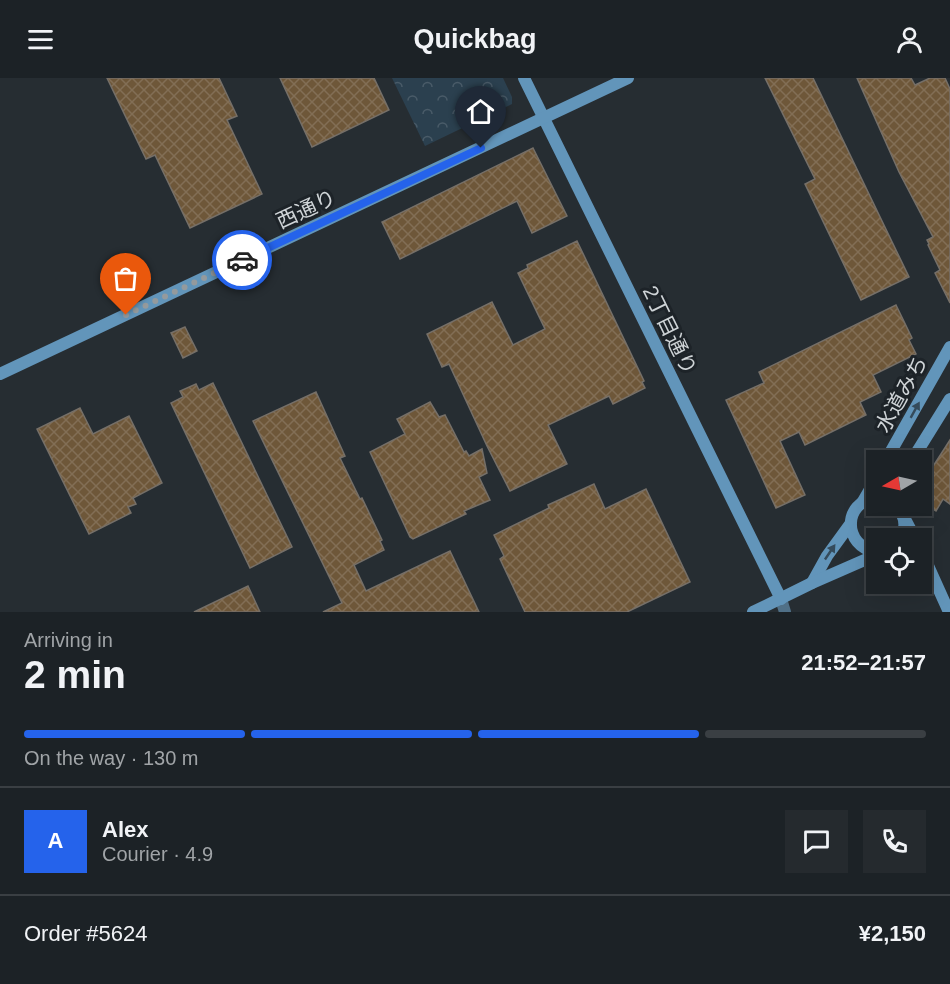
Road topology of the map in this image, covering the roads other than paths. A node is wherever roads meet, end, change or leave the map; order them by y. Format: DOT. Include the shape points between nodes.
graph roads {
  1 [pos="524,78"];
  2 [pos="627,78"];
  3 [pos="544,118"];
  4 [pos="950,347"];
  5 [pos="0,374"];
  6 [pos="950,399"];
  7 [pos="892,450"];
  8 [pos="918,450"];
  9 [pos="866,496"];
  10 [pos="866,502"];
  11 [pos="862,503"];
  12 [pos="904,518"];
  13 [pos="851,523"];
  14 [pos="904,528"];
  15 [pos="910,528"];
  16 [pos="866,549"];
  17 [pos="866,559"];
  18 [pos="932,575"];
  19 [pos="812,583"];
  20 [pos="781,599"];
  21 [pos="753,612"];
  22 [pos="785,612"];
  23 [pos="949,612"];
  1 -- 3 [label="street, 2丁目通り"];
  2 -- 3 [label="street, 西通り"];
  3 -- 5 [label="street, 西通り"];
  3 -- 20 [label="street, 2丁目通り"];
  7 -- 4 [label="street, 水道みち, one-way"];
  6 -- 8 [label="street, 水道みち"];
  9 -- 11 [label="street"];
  10 -- 11 [label="street"];
  11 -- 13 [label="street"];
  12 -- 14 [label="street"];
  12 -- 15 [label="street"];
  13 -- 16 [label="street" via="855,539"];
  19 -- 13 [label="street, one-way"];
  17 -- 19 [label="street"];
  18 -- 23 [label="street"];
  19 -- 20 [label="street"];
  20 -- 21 [label="street"];
  20 -- 22 [label="street"];
}
